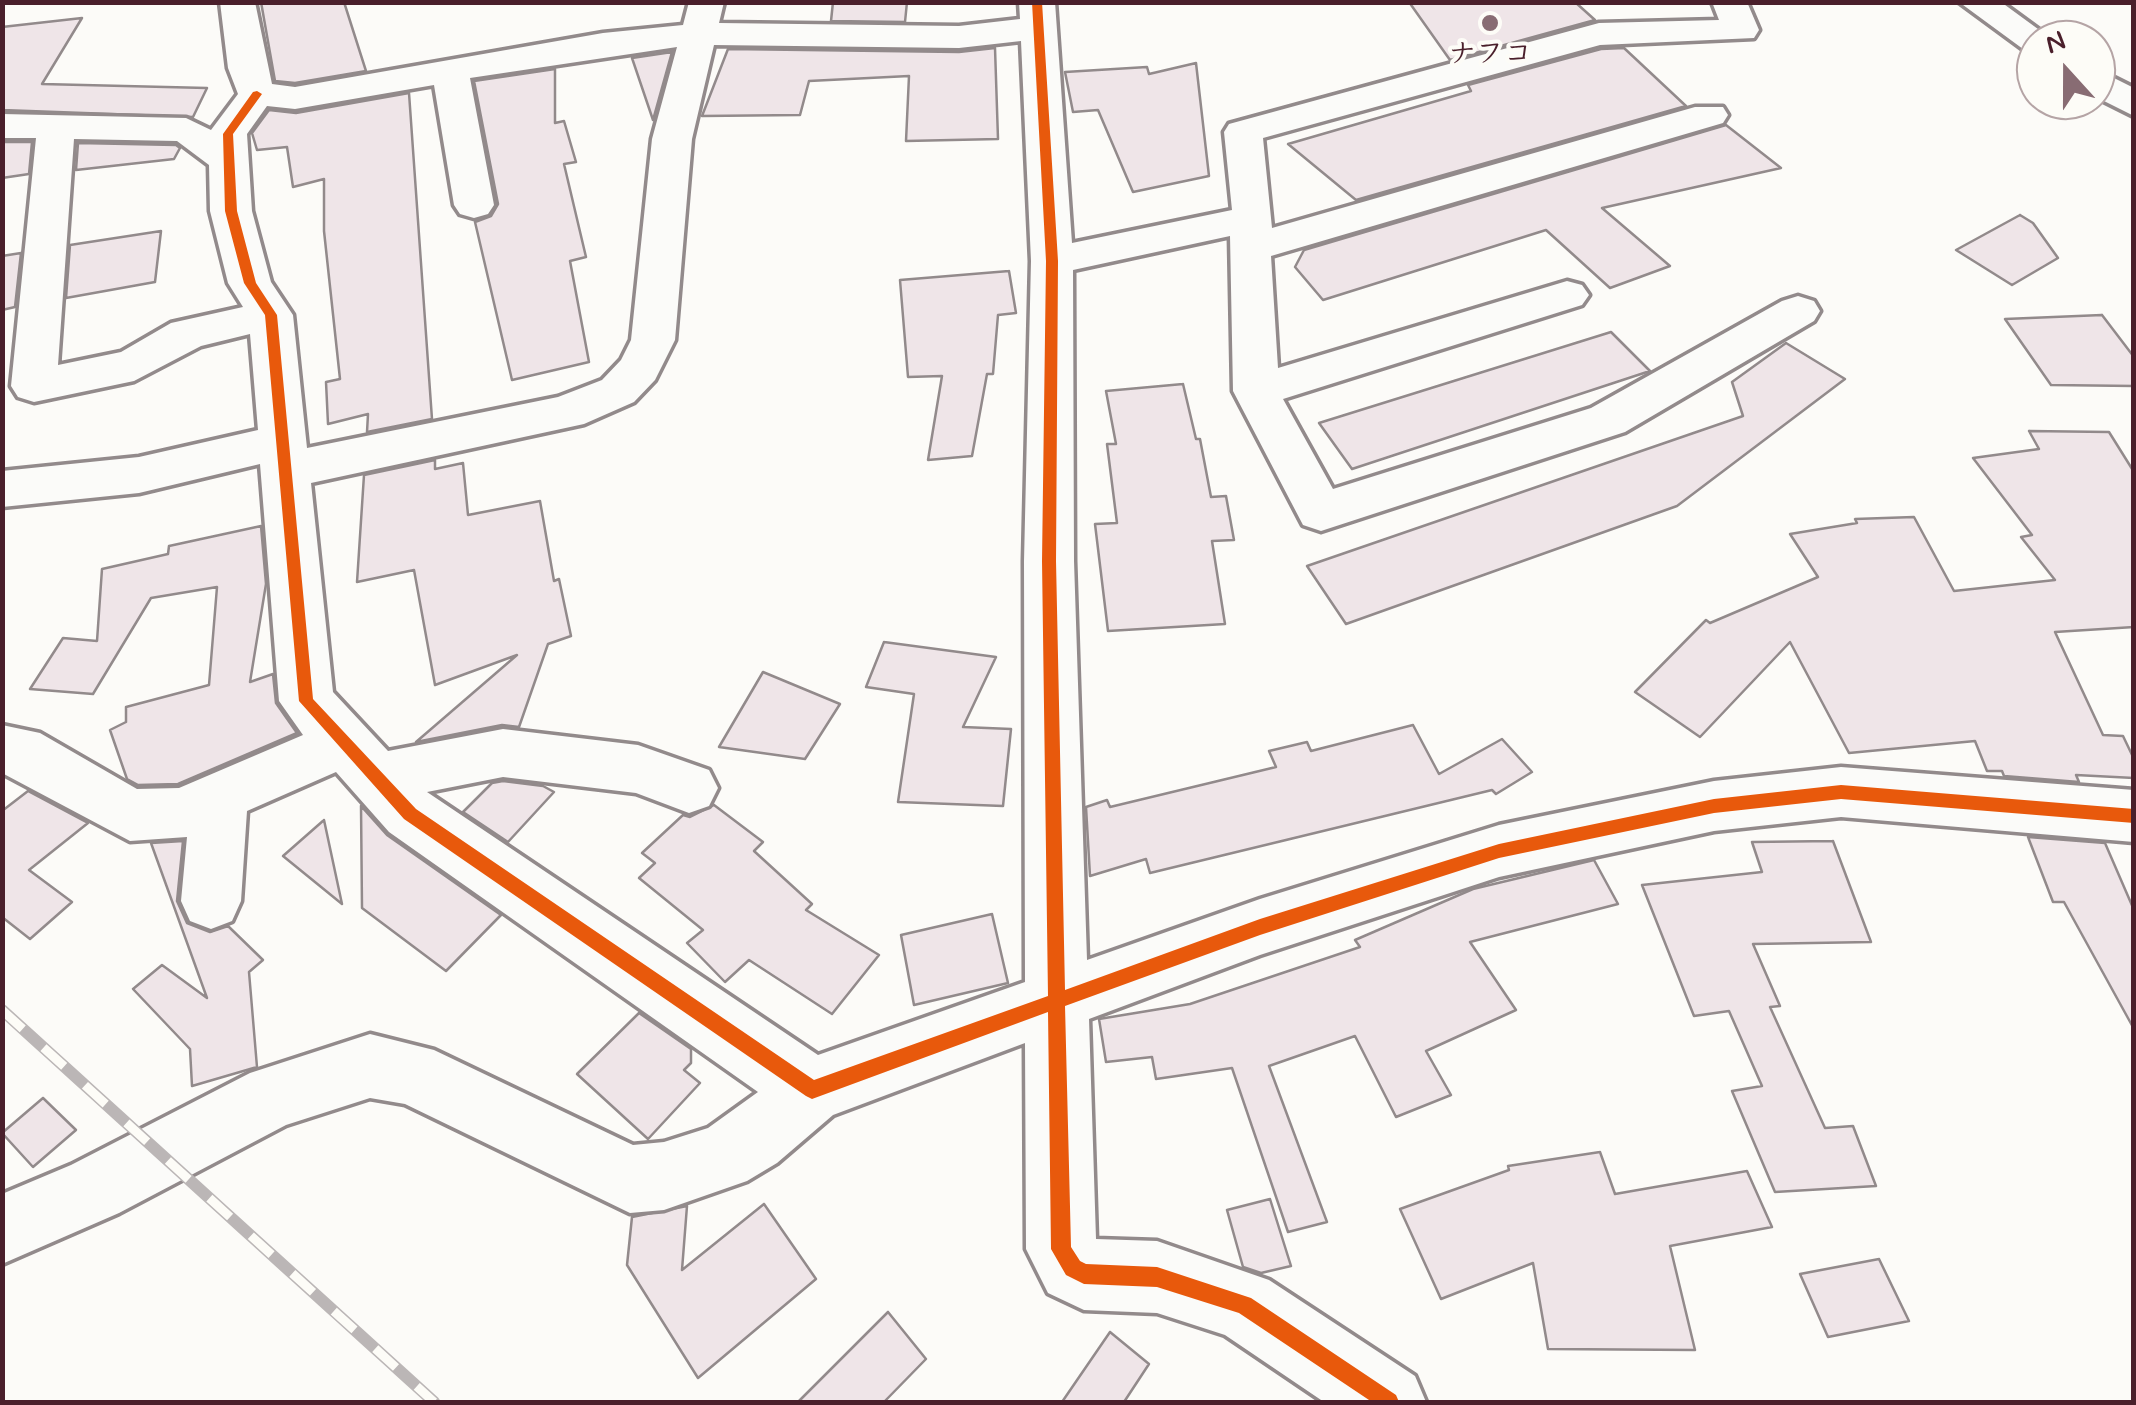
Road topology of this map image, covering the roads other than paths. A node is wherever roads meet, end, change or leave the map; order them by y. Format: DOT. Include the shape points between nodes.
graph roads {
  1 [pos="237,2"];
  2 [pos="1728,2"];
  3 [pos="1976,2"];
  4 [pos="1038,15"];
  5 [pos="704,18"];
  6 [pos="809,19"];
  7 [pos="2016,29"];
  8 [pos="450,71"];
  9 [pos="257,94"];
  10 [pos="1709,115"];
  11 [pos="2,126"];
  12 [pos="56,127"];
  13 [pos="228,160"];
  14 [pos="474,206"];
  15 [pos="1251,233"];
  16 [pos="1052,261"];
  17 [pos="1566,294"];
  18 [pos="1798,312"];
  19 [pos="270,314"];
  20 [pos="1256,391"];
  21 [pos="284,456"];
  22 [pos="2,488"];
  23 [pos="2,749"];
  24 [pos="359,761"];
  25 [pos="689,788"];
  26 [pos="220,799"];
  27 [pos="2134,816"];
  28 [pos="211,902"];
  29 [pos="1058,999"];
  30 [pos="812,1090"];
  31 [pos="2,1229"];
  32 [pos="1389,1402"];
  1 -- 9 [label="main road"];
  2 -- 15 [label="main road" via="1741,30 1599,34 1244,132"];
  3 -- 7 [label="main road"];
  4 -- 6 [label="main road" via="959,37"];
  4 -- 16 [label="main road"];
  5 -- 6 [label="main road"];
  5 -- 8 [label="main road" via="604,44"];
  5 -- 21 [label="main road" via="672,139 653,340 618,391 567,412"];
  8 -- 9 [label="main road" via="296,98"];
  8 -- 14 [label="main road"];
  9 -- 13 [label="main road" via="228,134"];
  10 -- 15 [label="main road"];
  11 -- 12 [label="main road"];
  12 -- 13 [label="main road" via="186,130"];
  12 -- 19 [label="main road" via="34,386 134,365 187,334"];
  13 -- 19 [label="main road" via="231,210 250,283"];
  15 -- 16 [label="main road"];
  15 -- 20 [label="main road"];
  16 -- 29 [label="main road" via="1049,562"];
  17 -- 20 [label="main road"];
  18 -- 20 [label="main road" via="1608,420 1321,512"];
  19 -- 21 [label="main road"];
  21 -- 22 [label="main road"];
  21 -- 24 [label="main road" via="306,700"];
  23 -- 26 [label="main road" via="20,750 130,815 182,813"];
  24 -- 25 [label="main road" via="502,753 638,770"];
  24 -- 26 [label="main road"];
  24 -- 30 [label="main road" via="410,814"];
  26 -- 28 [label="main road"];
  27 -- 29 [label="main road" via="1841,792 1714,806 1498,852"];
  29 -- 30 [label="main road"];
  29 -- 32 [label="main road" via="1060,1243 1068,1262 1084,1274 1157,1277 1223,1296"];
  30 -- 31 [label="main road" via="722,1157 630,1179 410,1073 370,1066 272,1096 95,1189"];
}
